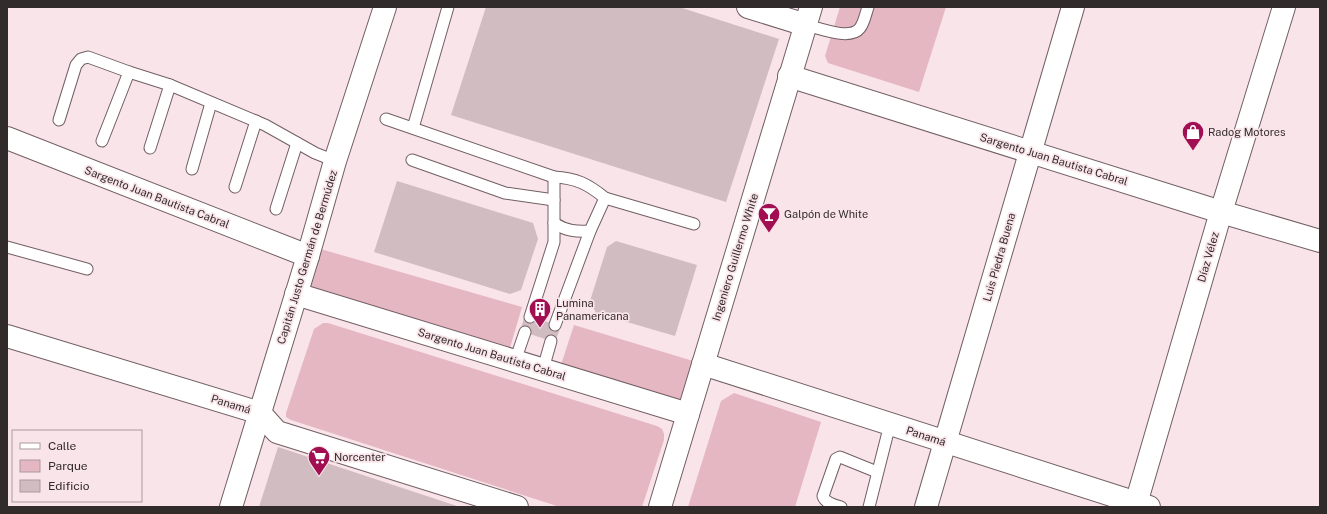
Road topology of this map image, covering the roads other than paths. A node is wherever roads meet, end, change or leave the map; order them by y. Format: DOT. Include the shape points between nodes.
graph roads {
  1 [pos="385,7"];
  2 [pos="448,7"];
  3 [pos="748,7"];
  4 [pos="868,7"];
  5 [pos="1073,7"];
  6 [pos="1284,7"];
  7 [pos="808,16"];
  8 [pos="129,72"];
  9 [pos="789,76"];
  10 [pos="170,85"];
  11 [pos="211,103"];
  12 [pos="386,119"];
  13 [pos="59,120"];
  14 [pos="256,121"];
  15 [pos="413,128"];
  16 [pos="7,138"];
  17 [pos="102,141"];
  18 [pos="297,143"];
  19 [pos="150,148"];
  20 [pos="1030,151"];
  21 [pos="412,160"];
  22 [pos="335,161"];
  23 [pos="192,169"];
  24 [pos="554,177"];
  25 [pos="235,187"];
  26 [pos="605,198"];
  27 [pos="554,200"];
  28 [pos="276,209"];
  29 [pos="1221,212"];
  30 [pos="554,223"];
  31 [pos="694,224"];
  32 [pos="590,231"];
  33 [pos="1320,241"];
  34 [pos="7,247"];
  35 [pos="308,256"];
  36 [pos="87,269"];
  37 [pos="296,294"];
  38 [pos="530,317"];
  39 [pos="555,325"];
  40 [pos="525,332"];
  41 [pos="7,336"];
  42 [pos="551,341"];
  43 [pos="515,361"];
  44 [pos="704,364"];
  45 [pos="543,369"];
  46 [pos="260,413"];
  47 [pos="688,414"];
  48 [pos="890,424"];
  49 [pos="946,442"];
  50 [pos="877,472"];
  51 [pos="1140,506"];
  52 [pos="231,507"];
  53 [pos="517,507"];
  54 [pos="660,507"];
  55 [pos="841,507"];
  56 [pos="870,507"];
  57 [pos="926,507"];
  1 -- 22 [label="street, Capitán Justo Germán de Bermúdez"];
  2 -- 15 [label="lane"];
  3 -- 7 [label="street"];
  4 -- 7 [label="lane" via="860,28 853,34 845,35"];
  5 -- 20 [label="street, Luis Piedra Buena"];
  6 -- 29 [label="street, Díaz Vélez"];
  7 -- 9 [label="street, Ingeniero Guillermo White"];
  8 -- 10 [label="lane"];
  8 -- 13 [label="lane" via="88,57 81,59 76,65"];
  8 -- 17 [label="lane"];
  9 -- 20 [label="street, Sargento Juan Bautista Cabral"];
  9 -- 44 [label="street, Ingeniero Guillermo White"];
  10 -- 11 [label="lane"];
  10 -- 19 [label="lane"];
  11 -- 14 [label="lane"];
  11 -- 23 [label="lane"];
  12 -- 15 [label="lane"];
  14 -- 18 [label="lane"];
  14 -- 25 [label="lane"];
  15 -- 24 [label="lane"];
  16 -- 35 [label="street, Sargento Juan Bautista Cabral"];
  18 -- 22 [label="lane"];
  18 -- 28 [label="lane"];
  20 -- 29 [label="street, Sargento Juan Bautista Cabral"];
  20 -- 49 [label="street, Luis Piedra Buena"];
  21 -- 27 [label="lane" via="505,193"];
  22 -- 35 [label="street, Capitán Justo Germán de Bermúdez"];
  24 -- 26 [label="lane" via="580,181 594,188"];
  24 -- 27 [label="lane"];
  26 -- 31 [label="lane"];
  26 -- 32 [label="lane"];
  27 -- 30 [label="lane"];
  29 -- 33 [label="street, Sargento Juan Bautista Cabral"];
  29 -- 51 [label="street, Díaz Vélez"];
  30 -- 32 [label="lane" via="571,231"];
  30 -- 38 [label="lane" via="554,242"];
  32 -- 39 [label="lane"];
  34 -- 36 [label="lane"];
  35 -- 37 [label="street, Capitán Justo Germán de Bermúdez"];
  37 -- 43 [label="street, Sargento Juan Bautista Cabral"];
  37 -- 46 [label="street, Capitán Justo Germán de Bermúdez"];
  40 -- 43 [label="lane"];
  41 -- 46 [label="street, Panamá"];
  42 -- 45 [label="lane"];
  43 -- 45 [label="street, Sargento Juan Bautista Cabral"];
  44 -- 47 [label="street, Ingeniero Guillermo White"];
  44 -- 48 [label="street, Panamá"];
  45 -- 47 [label="street, Sargento Juan Bautista Cabral"];
  46 -- 52 [label="street, Capitán Justo Germán de Bermúdez"];
  46 -- 53 [label="street, Panamá" via="277,432"];
  47 -- 54 [label="street, Ingeniero Guillermo White"];
  48 -- 49 [label="street, Panamá"];
  48 -- 50 [label="lane"];
  49 -- 51 [label="street, Panamá"];
  49 -- 57 [label="street, Luis Piedra Buena"];
  50 -- 55 [label="lane" via="840,457 836,459 823,496 827,502"];
  50 -- 56 [label="lane"];
}
